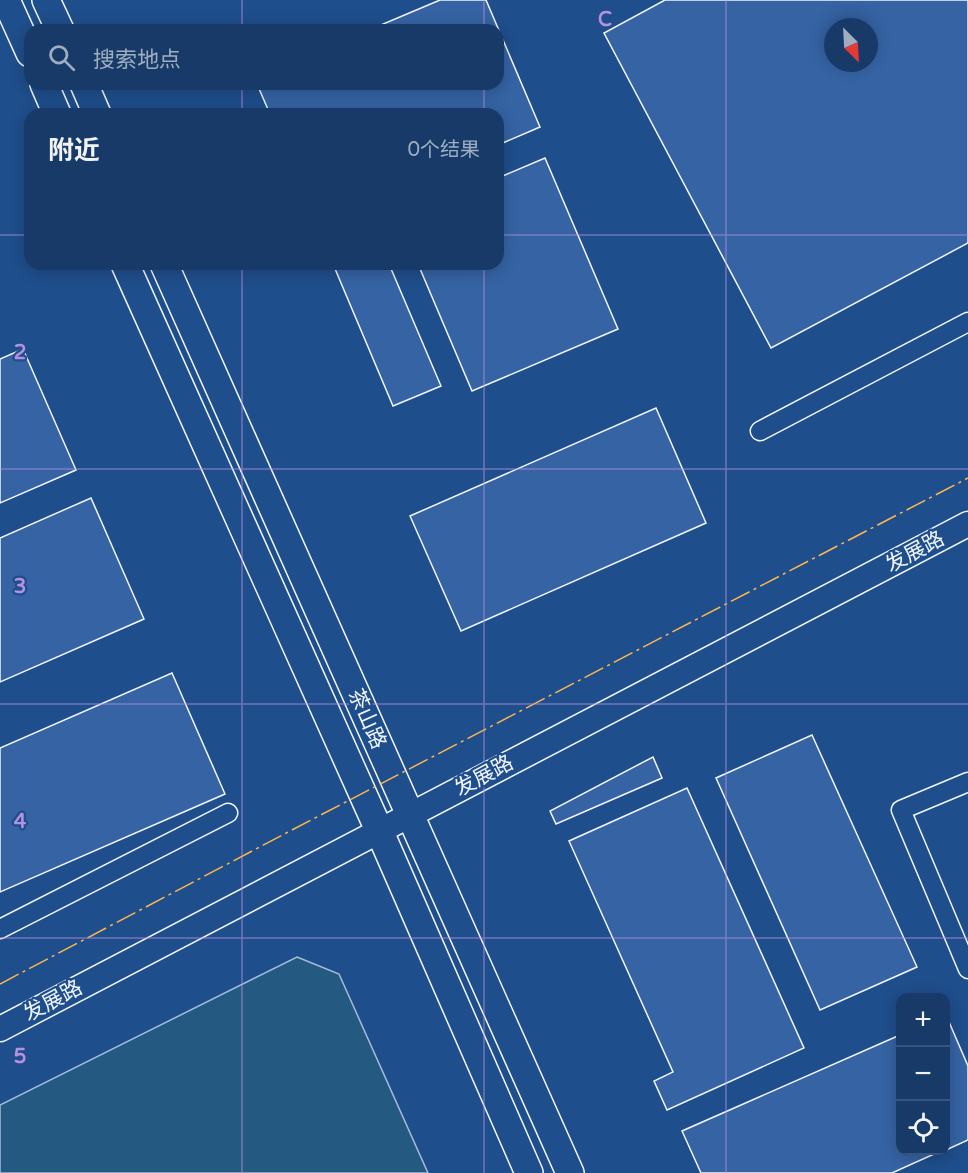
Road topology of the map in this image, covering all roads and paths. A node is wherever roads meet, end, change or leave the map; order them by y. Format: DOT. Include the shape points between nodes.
graph roads {
  1 [pos="6,0"];
  2 [pos="46,0"];
  3 [pos="57,24"];
  4 [pos="24,40"];
  5 [pos="47,90"];
  6 [pos="87,90"];
  7 [pos="54,108"];
  8 [pos="94,108"];
  9 [pos="128,270"];
  10 [pos="167,270"];
  11 [pos="968,322"];
  12 [pos="760,431"];
  13 [pos="968,524"];
  14 [pos="968,782"];
  15 [pos="228,813"];
  16 [pos="410,815"];
  17 [pos="379,830"];
  18 [pos="0,929"];
  19 [pos="968,969"];
  20 [pos="0,1029"];
  21 [pos="529,1173"];
  22 [pos="570,1173"];
  1 -- 4 [label="main road"];
  2 -- 3 [label="main road"];
  5 -- 7 [label="main road"];
  6 -- 8 [label="main road"];
  9 -- 17 [label="main road, 茶山路"];
  10 -- 16 [label="main road, 茶山路"];
  11 -- 12 [label="street"];
  13 -- 16 [label="street, 发展路"];
  14 -- 19 [label="street" via="901,810"];
  15 -- 18 [label="street"];
  16 -- 17 [label="street, 发展路"];
  16 -- 22 [label="main road, 茶山路"];
  17 -- 20 [label="street, 发展路"];
  17 -- 21 [label="main road, 茶山路"];
}
